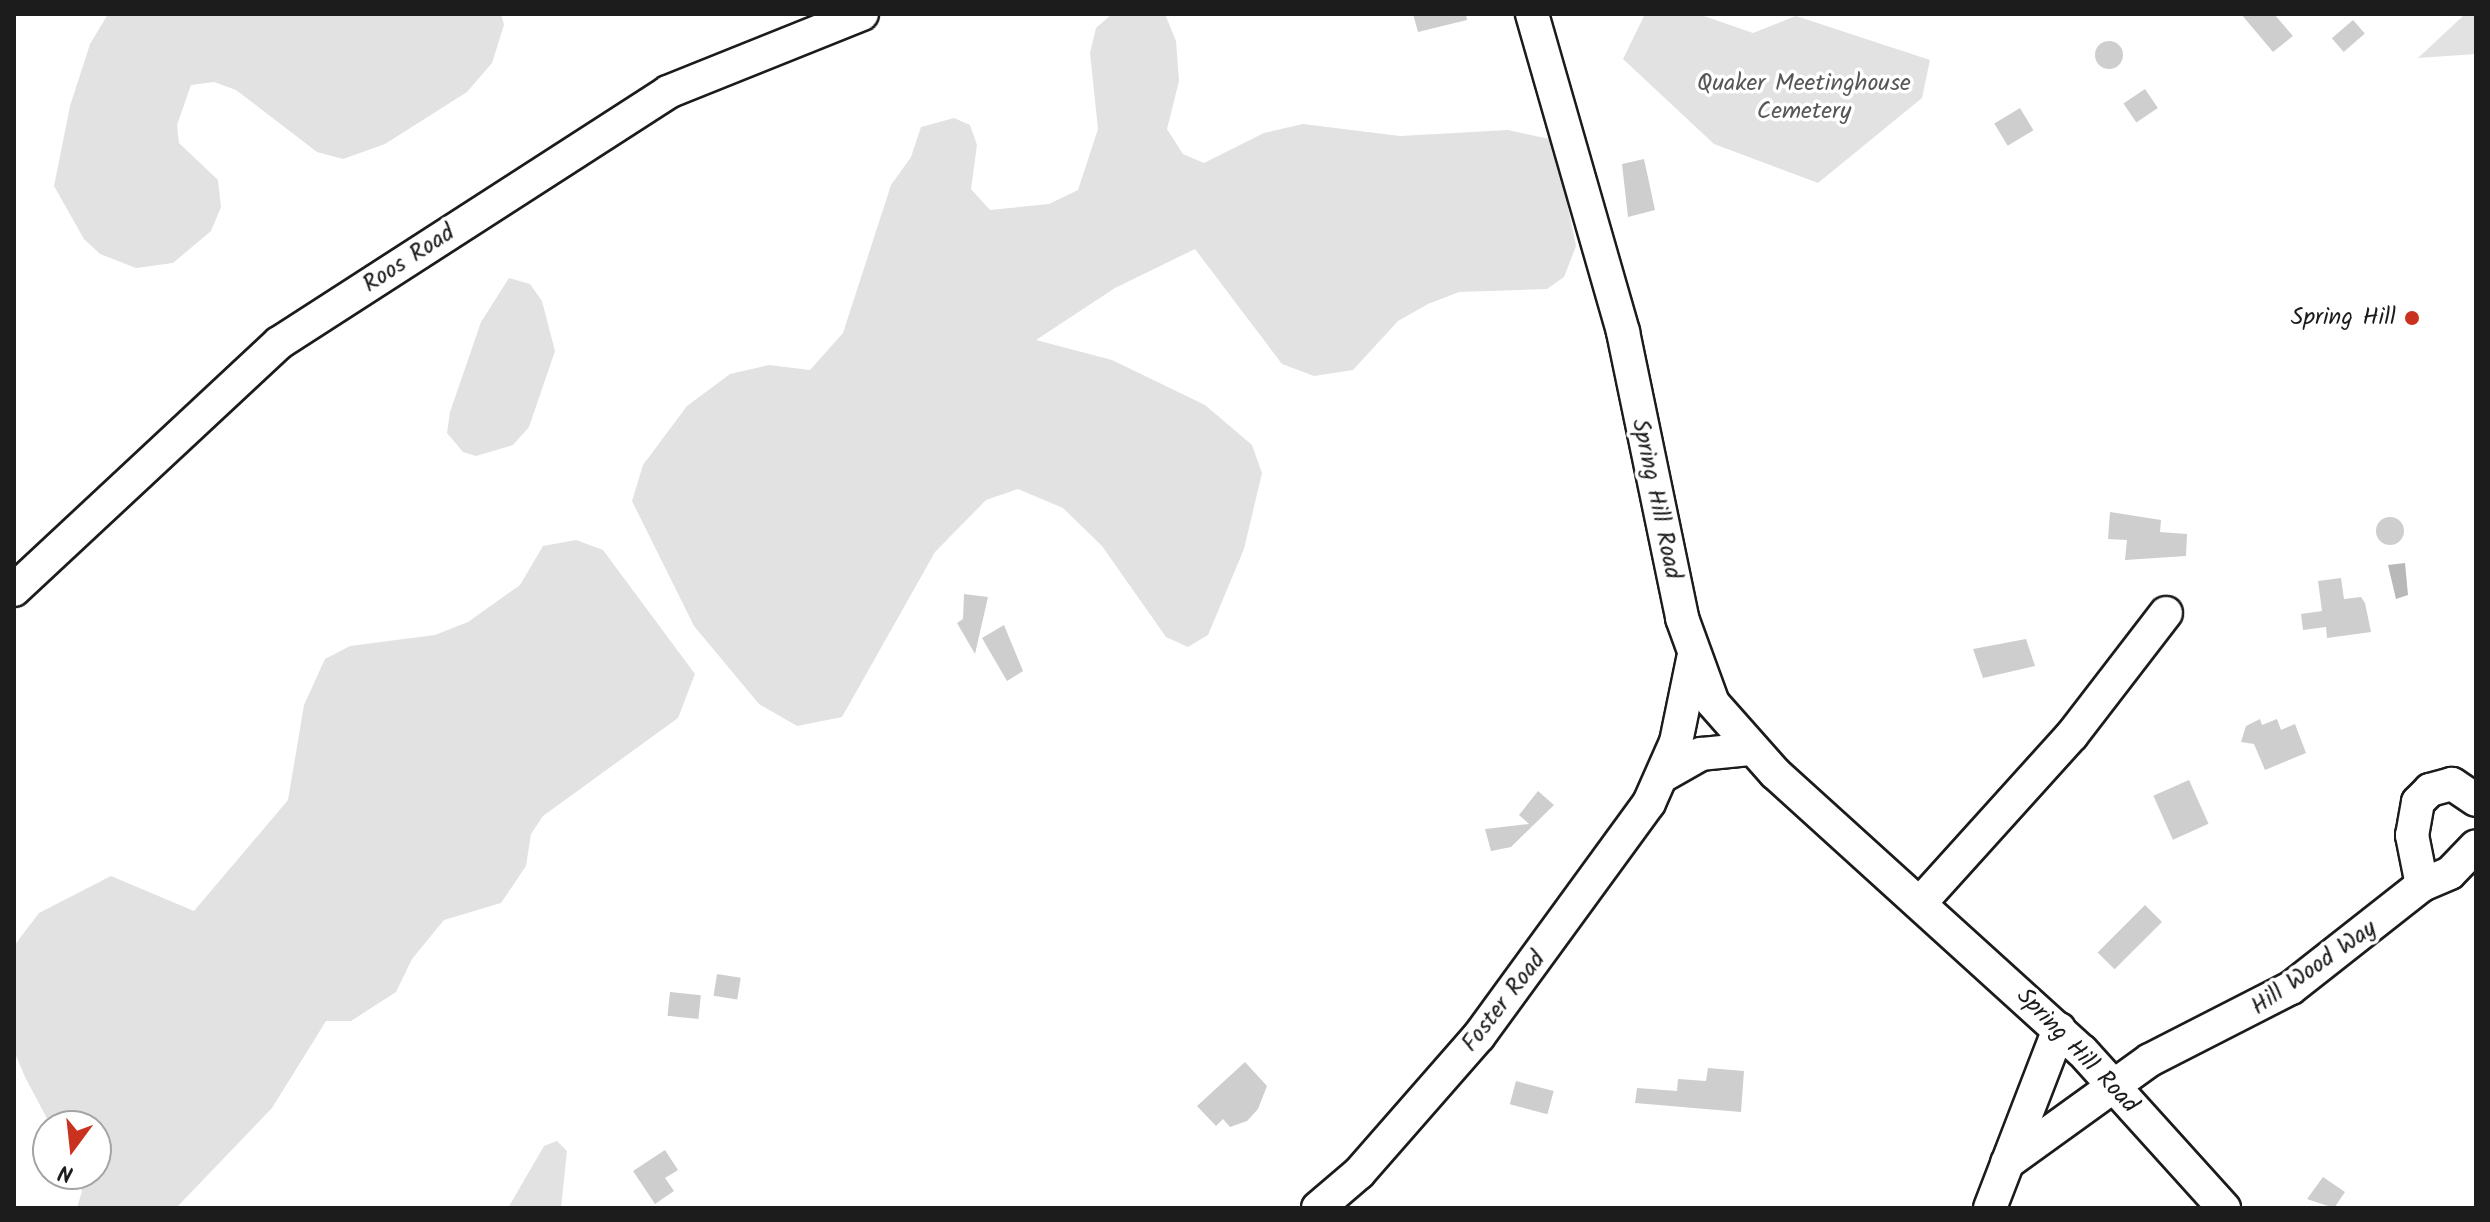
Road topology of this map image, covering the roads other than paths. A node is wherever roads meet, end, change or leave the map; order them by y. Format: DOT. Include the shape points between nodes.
graph roads {
  1 [pos="862,14"];
  2 [pos="1532,14"];
  3 [pos="14,590"];
  4 [pos="2166,613"];
  5 [pos="1693,659"];
  6 [pos="1751,749"];
  7 [pos="1664,775"];
  8 [pos="2476,800"];
  9 [pos="2476,846"];
  10 [pos="2422,885"];
  11 [pos="1922,901"];
  12 [pos="2059,1029"];
  13 [pos="2112,1083"];
  14 [pos="2007,1163"];
  15 [pos="1318,1208"];
  16 [pos="1990,1208"];
  17 [pos="2224,1208"];
  1 -- 3 [label="street, Roos Road" via="668,92 279,343"];
  2 -- 5 [label="street, Spring Hill Road" via="1623,332"];
  4 -- 11 [label="street" via="2072,735"];
  5 -- 6 [label="street, Spring Hill Road" via="1713,703"];
  5 -- 7 [label="street, Foster Road" via="1686,710"];
  6 -- 7 [label="street, Foster Road" via="1701,754"];
  6 -- 11 [label="street, Spring Hill Road"];
  7 -- 15 [label="street, Foster Road" via="1479,1036 1359,1173"];
  8 -- 10 [label="street" via="2452,784 2430,790 2418,802 2412,835"];
  9 -- 10 [label="street, Hill Wood Way" via="2450,873"];
  10 -- 13 [label="street, Hill Wood Way" via="2291,988"];
  11 -- 12 [label="street, Spring Hill Road"];
  12 -- 13 [label="street, Spring Hill Road"];
  12 -- 14 [label="street"];
  13 -- 14 [label="street, Hill Wood Way"];
  13 -- 17 [label="street, Spring Hill Road"];
  14 -- 16 [label="street"];
}
